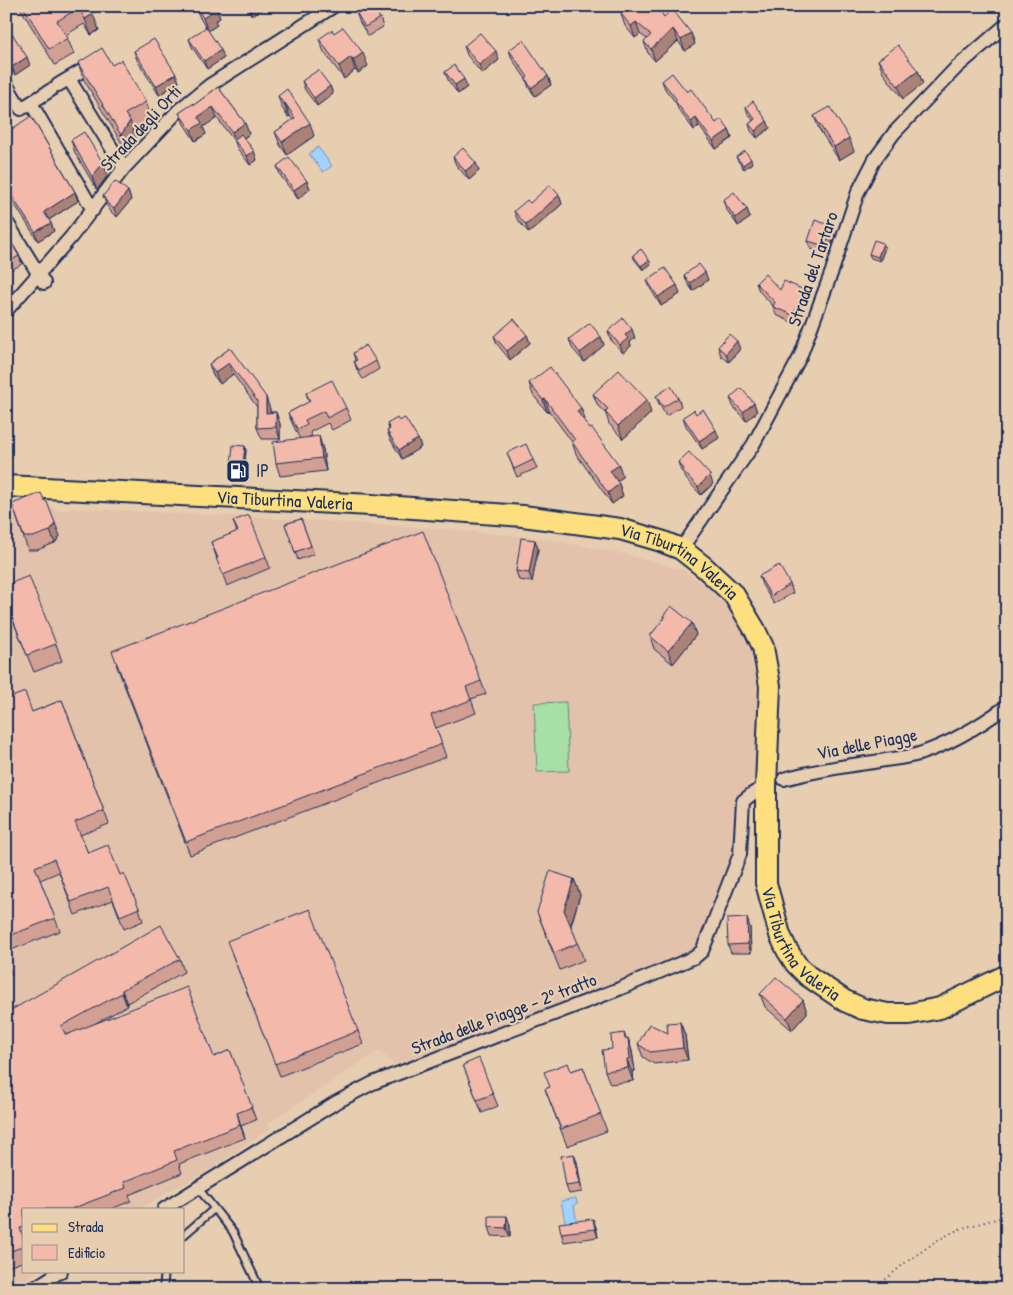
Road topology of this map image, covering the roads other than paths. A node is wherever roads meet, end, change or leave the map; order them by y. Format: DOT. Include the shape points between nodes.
graph roads {
  1 [pos="334,6"];
  2 [pos="1007,24"];
  3 [pos="101,58"];
  4 [pos="69,78"];
  5 [pos="6,84"];
  6 [pos="31,103"];
  7 [pos="124,168"];
  8 [pos="93,210"];
  9 [pos="6,221"];
  10 [pos="42,278"];
  11 [pos="6,311"];
  12 [pos="6,486"];
  13 [pos="681,549"];
  14 [pos="1007,706"];
  15 [pos="775,782"];
  16 [pos="1007,975"];
  17 [pos="198,1188"];
  18 [pos="166,1208"];
  19 [pos="214,1209"];
  20 [pos="185,1233"];
  21 [pos="59,1272"];
  22 [pos="165,1272"];
  23 [pos="33,1289"];
  24 [pos="163,1289"];
  25 [pos="260,1289"];
  1 -- 7 [label="street, Strada degli Orti" via="196,95"];
  2 -- 13 [label="street, Strada del Tartaro" via="956,68 894,133 875,159 858,192 800,357 753,445"];
  3 -- 4 [label="street"];
  4 -- 6 [label="street"];
  4 -- 7 [label="street"];
  5 -- 6 [label="street" via="21,109"];
  6 -- 8 [label="street"];
  7 -- 8 [label="street, Strada degli Orti"];
  8 -- 10 [label="street, Strada degli Orti"];
  9 -- 10 [label="street"];
  10 -- 11 [label="street, Strada degli Orti"];
  12 -- 13 [label="main road, Via Tiburtina Valeria" via="370,504 523,516 624,530"];
  13 -- 15 [label="main road, Via Tiburtina Valeria" via="734,595 763,647 770,686"];
  14 -- 15 [label="street, Via delle Piagge" via="966,732 920,753"];
  15 -- 16 [label="main road, Via Tiburtina Valeria" via="766,883 783,943 808,976 851,1004 898,1014 940,1008"];
  15 -- 17 [label="street, Strada delle Piagge – 2º tratto" via="756,790 744,801 740,854 702,951 694,958 374,1083 335,1103"];
  17 -- 18 [label="street, Strada delle Piagge – 2º tratto"];
  17 -- 19 [label="lane"];
  19 -- 20 [label="lane"];
  19 -- 25 [label="lane" via="232,1232"];
  21 -- 23 [label="street"];
  22 -- 24 [label="lane"];
}
